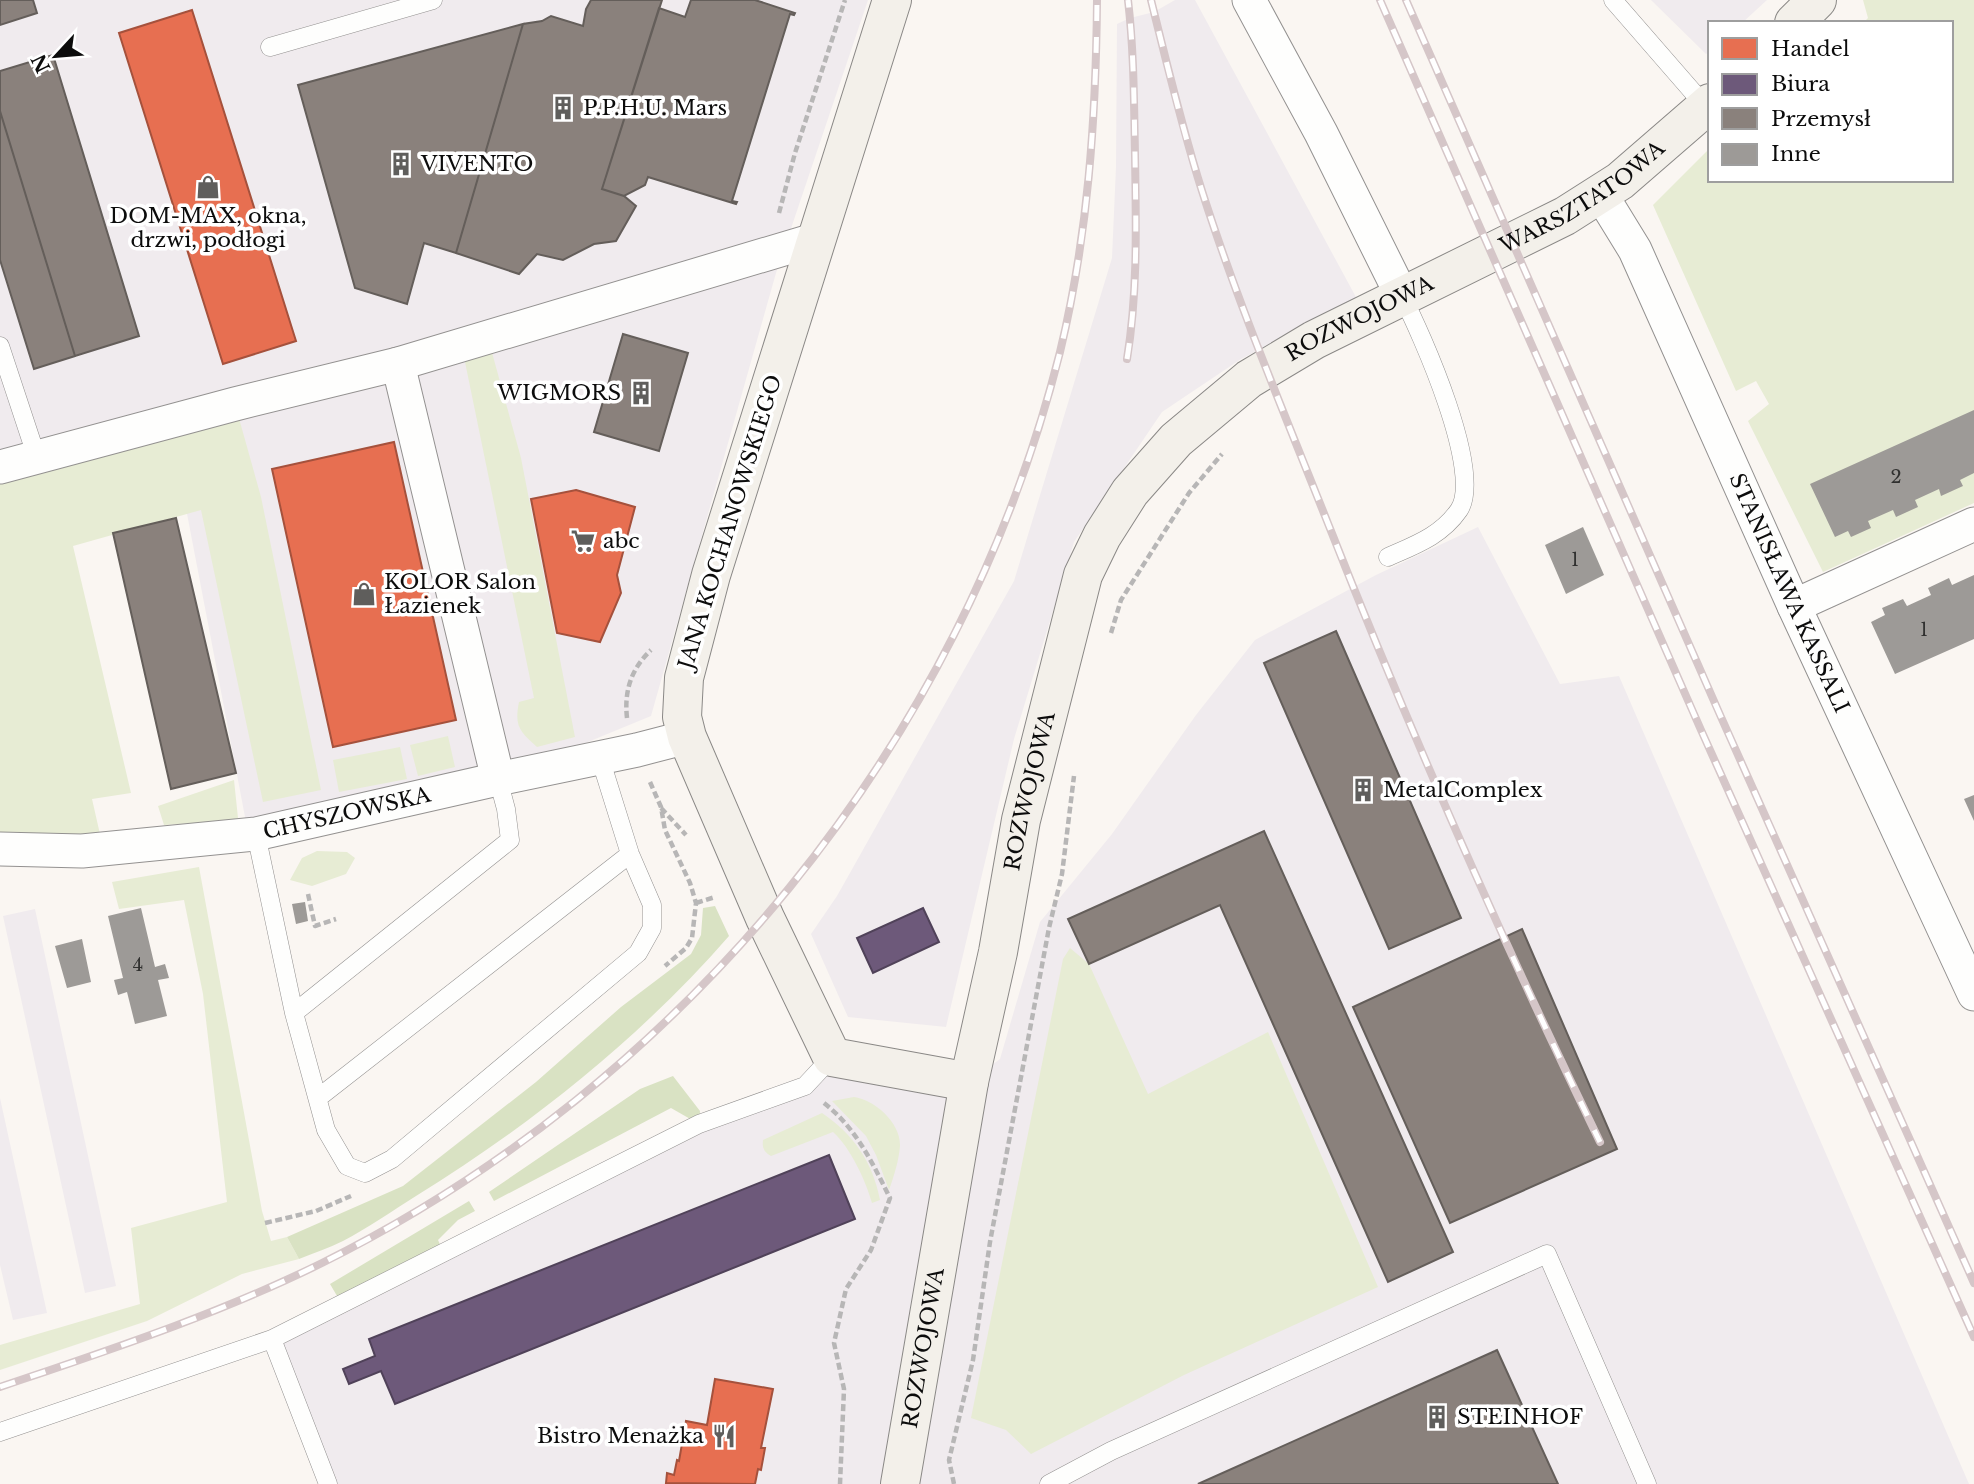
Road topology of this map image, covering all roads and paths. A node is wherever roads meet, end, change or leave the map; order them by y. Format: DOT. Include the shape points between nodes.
graph roads {
  1 [pos="433,0"];
  2 [pos="892,0"];
  3 [pos="1249,0"];
  4 [pos="1613,0"];
  5 [pos="1817,0"];
  6 [pos="1796,21"];
  7 [pos="270,47"];
  8 [pos="1708,105"];
  9 [pos="1600,193"];
  10 [pos="817,239"];
  11 [pos="1445,276"];
  12 [pos="1402,296"];
  13 [pos="0,346"];
  14 [pos="398,365"];
  15 [pos="37,458"];
  16 [pos="0,467"];
  17 [pos="1189,493"];
  18 [pos="1974,524"];
  19 [pos="1388,558"];
  20 [pos="1794,606"];
  21 [pos="1109,638"];
  22 [pos="660,643"];
  23 [pos="627,716"];
  24 [pos="687,737"];
  25 [pos="600,758"];
  26 [pos="1075,768"];
  27 [pos="498,779"];
  28 [pos="256,834"];
  29 [pos="0,849"];
  30 [pos="630,854"];
  31 [pos="308,894"];
  32 [pos="723,895"];
  33 [pos="696,903"];
  34 [pos="336,919"];
  35 [pos="1974,994"];
  36 [pos="294,1013"];
  37 [pos="832,1057"];
  38 [pos="969,1083"];
  39 [pos="318,1098"];
  40 [pos="871,1250"];
  41 [pos="272,1339"];
  42 [pos="0,1432"];
  43 [pos="328,1484"];
  44 [pos="840,1484"];
  45 [pos="900,1484"];
  46 [pos="954,1484"];
  47 [pos="1049,1484"];
  48 [pos="1647,1484"];
  1 -- 7 [label="lane"];
  2 -- 10 [label="street, JANA KOCHANOWSKIEGO"];
  3 -- 12 [label="street"];
  4 -- 8 [label="lane"];
  5 -- 6 [label="street"];
  8 -- 9 [label="street, WARSZTATOWA"];
  9 -- 11 [label="street, WARSZTATOWA" via="1565,216"];
  9 -- 20 [label="street, STANISŁAWA KASSALI" via="1634,250"];
  10 -- 14 [label="street"];
  10 -- 24 [label="street, JANA KOCHANOWSKIEGO" via="697,626 681,697"];
  11 -- 12 [label="street, ROZWOJOWA"];
  12 -- 19 [label="lane" via="1423,336 1458,437 1463,488 1461,508 1444,528"];
  12 -- 38 [label="street, ROZWOJOWA" via="1287,354 1249,379 1176,440 1130,492 1102,536 1083,575 1021,820"];
  13 -- 15 [label="lane"];
  14 -- 15 [label="street"];
  14 -- 27 [label="street"];
  15 -- 16 [label="street"];
  17 -- 21 [label="path" via="1121,600"];
  18 -- 20 [label="street"];
  20 -- 35 [label="street, STANISŁAWA KASSALI"];
  22 -- 23 [label="path" via="635,669 626,695"];
  24 -- 25 [label="street, CHYSZOWSKA"];
  24 -- 37 [label="street, JANA KOCHANOWSKIEGO" via="765,918"];
  25 -- 27 [label="street, CHYSZOWSKA"];
  25 -- 30 [label="lane"];
  26 -- 46 [label="path" via="1062,874 990,1242 973,1360 949,1460"];
  27 -- 28 [label="street, CHYSZOWSKA"];
  27 -- 36 [label="lane" via="510,840"];
  28 -- 29 [label="street, CHYSZOWSKA" via="82,851"];
  28 -- 36 [label="lane"];
  30 -- 39 [label="lane"];
  30 -- 39 [label="lane" via="652,905 652,928 639,953 392,1159 365,1172 347,1166 326,1130"];
  31 -- 34 [label="path" via="315,926"];
  32 -- 33 [label="path"];
  36 -- 39 [label="lane"];
  37 -- 38 [label="street"];
  37 -- 41 [label="lane" via="805,1086 699,1124"];
  38 -- 45 [label="street, ROZWOJOWA"];
  40 -- 44 [label="path" via="846,1289 834,1343 844,1389"];
  41 -- 42 [label="lane"];
  41 -- 43 [label="lane"];
  47 -- 48 [label="lane" via="1111,1451 1547,1254"];
}
